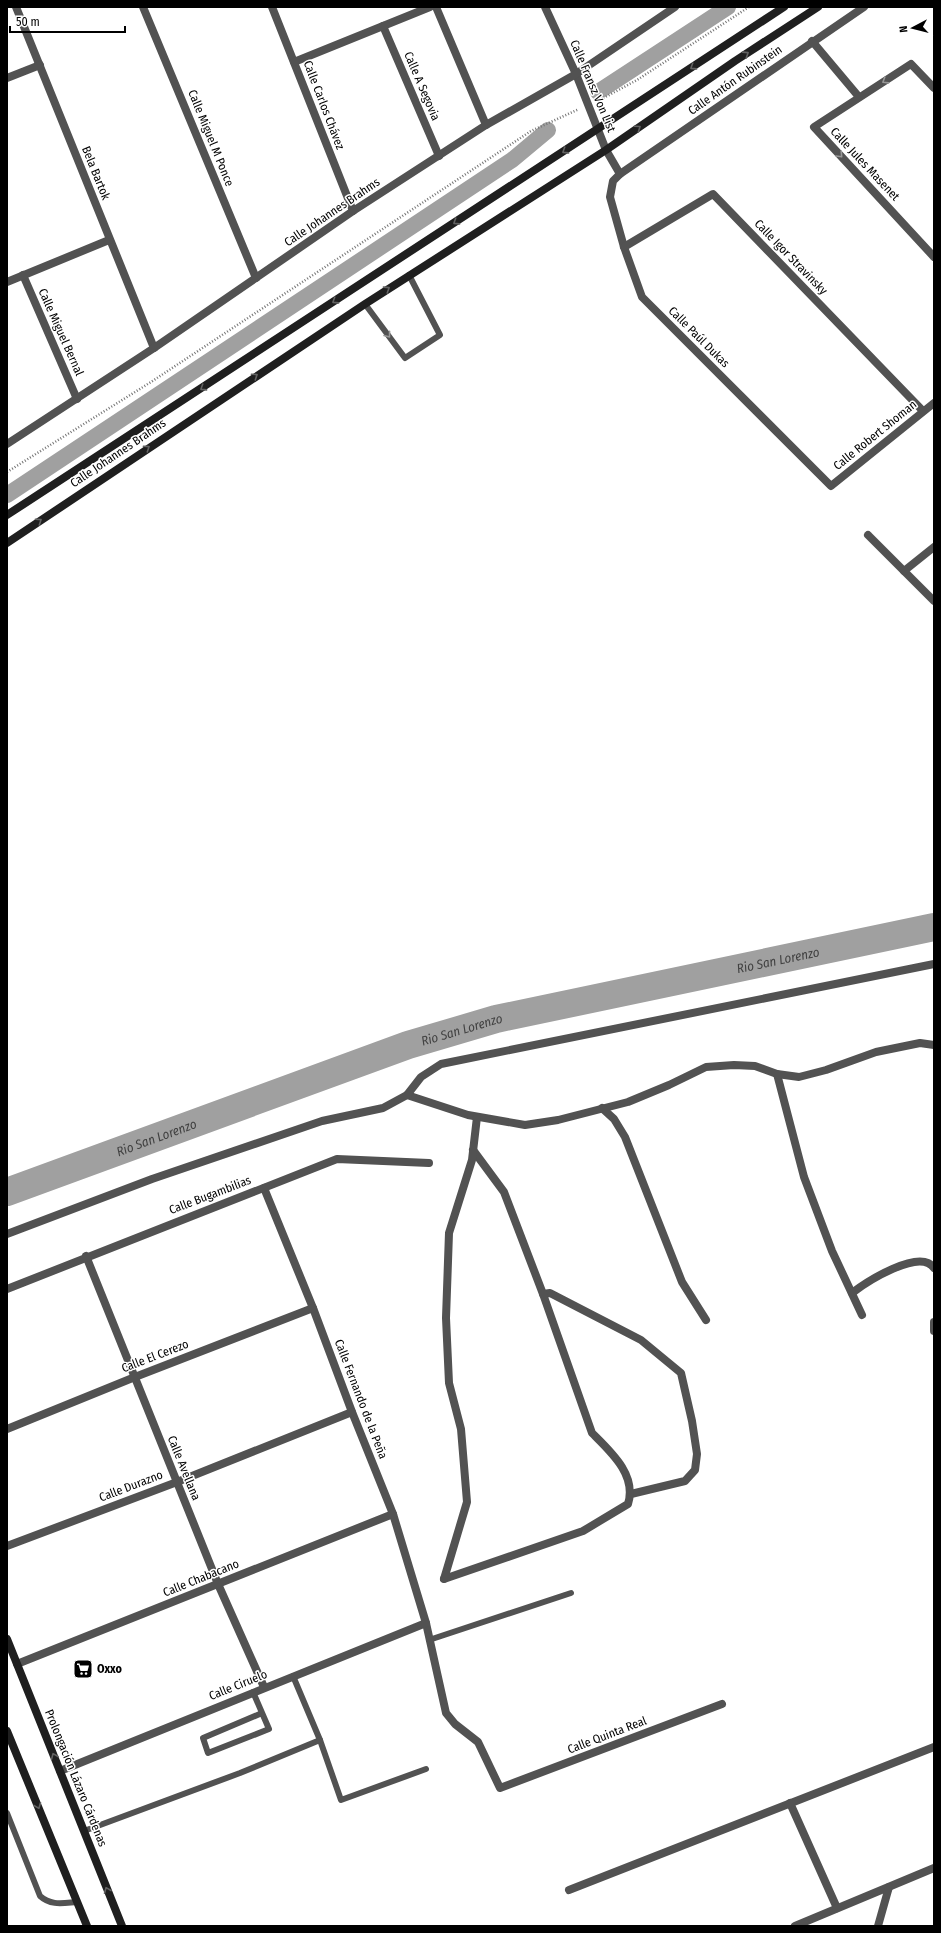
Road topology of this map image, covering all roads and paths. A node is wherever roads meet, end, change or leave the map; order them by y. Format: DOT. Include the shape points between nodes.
graph roads {
  1 [pos="16,7"];
  2 [pos="143,7"];
  3 [pos="272,7"];
  4 [pos="430,7"];
  5 [pos="436,7"];
  6 [pos="545,7"];
  7 [pos="675,7"];
  8 [pos="749,7"];
  9 [pos="784,7"];
  10 [pos="818,7"];
  11 [pos="864,7"];
  12 [pos="383,26"];
  13 [pos="812,42"];
  14 [pos="294,62"];
  15 [pos="40,65"];
  16 [pos="576,74"];
  17 [pos="7,78"];
  18 [pos="934,88"];
  19 [pos="859,97"];
  20 [pos="588,105"];
  21 [pos="486,125"];
  22 [pos="598,130"];
  23 [pos="606,150"];
  24 [pos="439,156"];
  25 [pos="620,174"];
  26 [pos="353,211"];
  27 [pos="110,240"];
  28 [pos="624,247"];
  29 [pos="934,257"];
  30 [pos="409,274"];
  31 [pos="23,275"];
  32 [pos="256,278"];
  33 [pos="7,282"];
  34 [pos="365,304"];
  35 [pos="154,348"];
  36 [pos="77,399"];
  37 [pos="934,403"];
  38 [pos="923,411"];
  39 [pos="7,444"];
  40 [pos="7,472"];
  41 [pos="831,486"];
  42 [pos="7,515"];
  43 [pos="868,535"];
  44 [pos="7,543"];
  45 [pos="934,547"];
  46 [pos="904,572"];
  47 [pos="934,600"];
  48 [pos="934,964"];
  49 [pos="934,1045"];
  50 [pos="777,1074"];
  51 [pos="407,1095"];
  52 [pos="602,1108"];
  53 [pos="477,1117"];
  54 [pos="473,1150"];
  55 [pos="429,1163"];
  56 [pos="264,1188"];
  57 [pos="7,1234"];
  58 [pos="86,1256"];
  59 [pos="934,1268"];
  60 [pos="7,1289"];
  61 [pos="852,1293"];
  62 [pos="543,1294"];
  63 [pos="313,1308"];
  64 [pos="862,1315"];
  65 [pos="706,1320"];
  66 [pos="934,1322"];
  67 [pos="934,1331"];
  68 [pos="135,1377"];
  69 [pos="352,1412"];
  70 [pos="7,1429"];
  71 [pos="177,1482"];
  72 [pos="631,1494"];
  73 [pos="393,1514"];
  74 [pos="7,1546"];
  75 [pos="218,1584"];
  76 [pos="571,1593"];
  77 [pos="426,1623"];
  78 [pos="7,1639"];
  79 [pos="430,1640"];
  80 [pos="17,1664"];
  81 [pos="293,1676"];
  82 [pos="264,1687"];
  83 [pos="253,1692"];
  84 [pos="722,1704"];
  85 [pos="262,1713"];
  86 [pos="7,1731"];
  87 [pos="320,1740"];
  88 [pos="934,1747"];
  89 [pos="426,1769"];
  90 [pos="60,1771"];
  91 [pos="500,1788"];
  92 [pos="790,1803"];
  93 [pos="7,1813"];
  94 [pos="84,1831"];
  95 [pos="934,1868"];
  96 [pos="890,1887"];
  97 [pos="569,1890"];
  98 [pos="77,1902"];
  99 [pos="837,1908"];
  100 [pos="87,1926"];
  101 [pos="122,1926"];
  102 [pos="795,1926"];
  103 [pos="878,1926"];
  1 -- 15 [label="street, Bela Bartok"];
  2 -- 32 [label="street, Calle Miguel M Ponce"];
  3 -- 14 [label="street, Calle Carlos Chávez"];
  4 -- 12 [label="street"];
  5 -- 21 [label="street"];
  6 -- 16 [label="street, Calle Fransz Von List"];
  7 -- 16 [label="street, Calle Johannes Brahms"];
  8 -- 20 [label="path" via="637,80"];
  9 -- 22 [label="main road, one-way"];
  23 -- 10 [label="main road, Calle Antón Rubinstein, one-way"];
  11 -- 13 [label="street, Calle Antón Rubinstein"];
  12 -- 14 [label="street"];
  12 -- 24 [label="street, Calle A Segovia"];
  13 -- 19 [label="street"];
  13 -- 25 [label="street, Calle Antón Rubinstein"];
  14 -- 26 [label="street, Calle Carlos Chávez"];
  15 -- 17 [label="street"];
  15 -- 27 [label="street, Bela Bartok"];
  16 -- 20 [label="street, Calle Fransz Von List"];
  16 -- 21 [label="street, Calle Johannes Brahms"];
  18 -- 19 [label="street, one-way" via="910,64"];
  19 -- 29 [label="street, Calle Jules Masenet, one-way" via="814,127"];
  20 -- 22 [label="street, Calle Fransz Von List"];
  20 -- 40 [label="path" via="531,131 151,382"];
  21 -- 24 [label="street, Calle Johannes Brahms"];
  22 -- 23 [label="street, Calle Fransz Von List"];
  22 -- 42 [label="main road, Calle Johannes Brahms, one-way"];
  23 -- 25 [label="street, Calle Fransz Von List"];
  23 -- 30 [label="main road, Calle Johannes Brahms"];
  24 -- 26 [label="street, Calle Johannes Brahms"];
  25 -- 28 [label="street, Calle Paúl Dukas" via="613,181 610,196"];
  26 -- 32 [label="street, Calle Johannes Brahms"];
  27 -- 31 [label="street"];
  27 -- 35 [label="street, Bela Bartok"];
  28 -- 38 [label="street, Calle Igor Stravinsky" via="713,194"];
  28 -- 41 [label="street, Calle Paúl Dukas" via="642,297"];
  34 -- 30 [label="main road, Calle Johannes Brahms, one-way"];
  34 -- 30 [label="lane, one-way" via="405,358 440,335"];
  31 -- 33 [label="street"];
  31 -- 36 [label="street, Calle Miguel Bernal"];
  32 -- 35 [label="street, Calle Johannes Brahms"];
  44 -- 34 [label="main road, Calle Johannes Brahms, one-way"];
  35 -- 36 [label="street, Calle Johannes Brahms"];
  36 -- 39 [label="street, Calle Johannes Brahms"];
  37 -- 38 [label="street, Calle Robert Shoman"];
  38 -- 41 [label="street, Calle Robert Shoman"];
  43 -- 46 [label="street"];
  45 -- 46 [label="street"];
  46 -- 47 [label="street"];
  48 -- 51 [label="street" via="441,1064 421,1077"];
  49 -- 50 [label="street" via="920,1043 876,1052 799,1077"];
  50 -- 52 [label="street" via="755,1066 706,1067 641,1096"];
  50 -- 61 [label="street" via="804,1177 832,1251"];
  51 -- 53 [label="street"];
  51 -- 57 [label="street" via="383,1108 322,1121 152,1179"];
  52 -- 53 [label="street" via="558,1120 525,1125"];
  52 -- 65 [label="street" via="614,1119 625,1137 682,1282"];
  53 -- 54 [label="street"];
  54 -- 62 [label="street" via="504,1192"];
  54 -- 72 [label="street" via="449,1233 446,1318 449,1383 461,1429 467,1502 444,1579 583,1530 628,1504"];
  55 -- 56 [label="street, Calle Bugambilias" via="337,1159"];
  56 -- 58 [label="street, Calle Bugambilias"];
  56 -- 63 [label="street, Calle Fernando de la Peña"];
  58 -- 60 [label="street, Calle Bugambilias"];
  58 -- 68 [label="street, Calle Avellana"];
  59 -- 61 [label="street" via="922,1262 900,1265 873,1277"];
  61 -- 64 [label="street"];
  62 -- 72 [label="street" via="592,1433 628,1476"];
  62 -- 72 [label="street" via="550,1293 641,1340 681,1373 697,1454 695,1470 685,1481"];
  63 -- 68 [label="street, Calle El Cerezo"];
  63 -- 69 [label="street, Calle Fernando de la Peña"];
  66 -- 67 [label="street"];
  68 -- 70 [label="street, Calle El Cerezo"];
  68 -- 71 [label="street, Calle Avellana"];
  69 -- 71 [label="street, Calle Durazno"];
  69 -- 73 [label="street, Calle Fernando de la Peña"];
  71 -- 74 [label="street, Calle Durazno"];
  71 -- 75 [label="street, Calle Avellana"];
  73 -- 75 [label="street, Calle Chabacano"];
  73 -- 77 [label="street, Calle Fernando de la Peña"];
  75 -- 80 [label="street, Calle Chabacano"];
  75 -- 82 [label="street, Calle Avellana"];
  76 -- 79 [label="lane"];
  77 -- 79 [label="street, Calle Fernando de la Peña"];
  77 -- 81 [label="street, Calle Ciruelo"];
  78 -- 80 [label="main road, Prolongación Lázaro Cárdenas"];
  79 -- 91 [label="street, Calle Fernando de la Peña" via="446,1713 455,1724 478,1742"];
  90 -- 80 [label="main road, Prolongación Lázaro Cárdenas, one-way"];
  81 -- 82 [label="street, Calle Ciruelo"];
  81 -- 87 [label="lane"];
  82 -- 83 [label="street, Calle Ciruelo"];
  83 -- 85 [label="lane"];
  83 -- 90 [label="street, Calle Ciruelo"];
  84 -- 91 [label="street, Calle Quinta Real"];
  85 -- 85 [label="lane" via="203,1738 208,1753 268,1729"];
  86 -- 98 [label="main road, one-way"];
  87 -- 89 [label="lane" via="341,1800"];
  87 -- 94 [label="lane" via="240,1773"];
  88 -- 92 [label="street"];
  90 -- 94 [label="main road, Prolongación Lázaro Cárdenas"];
  92 -- 97 [label="street"];
  92 -- 99 [label="street"];
  93 -- 98 [label="lane" via="40,1896 53,1904"];
  101 -- 94 [label="main road, Prolongación Lázaro Cárdenas, one-way"];
  95 -- 96 [label="street"];
  96 -- 99 [label="street"];
  96 -- 103 [label="street"];
  98 -- 100 [label="main road"];
  99 -- 102 [label="street"];
}
